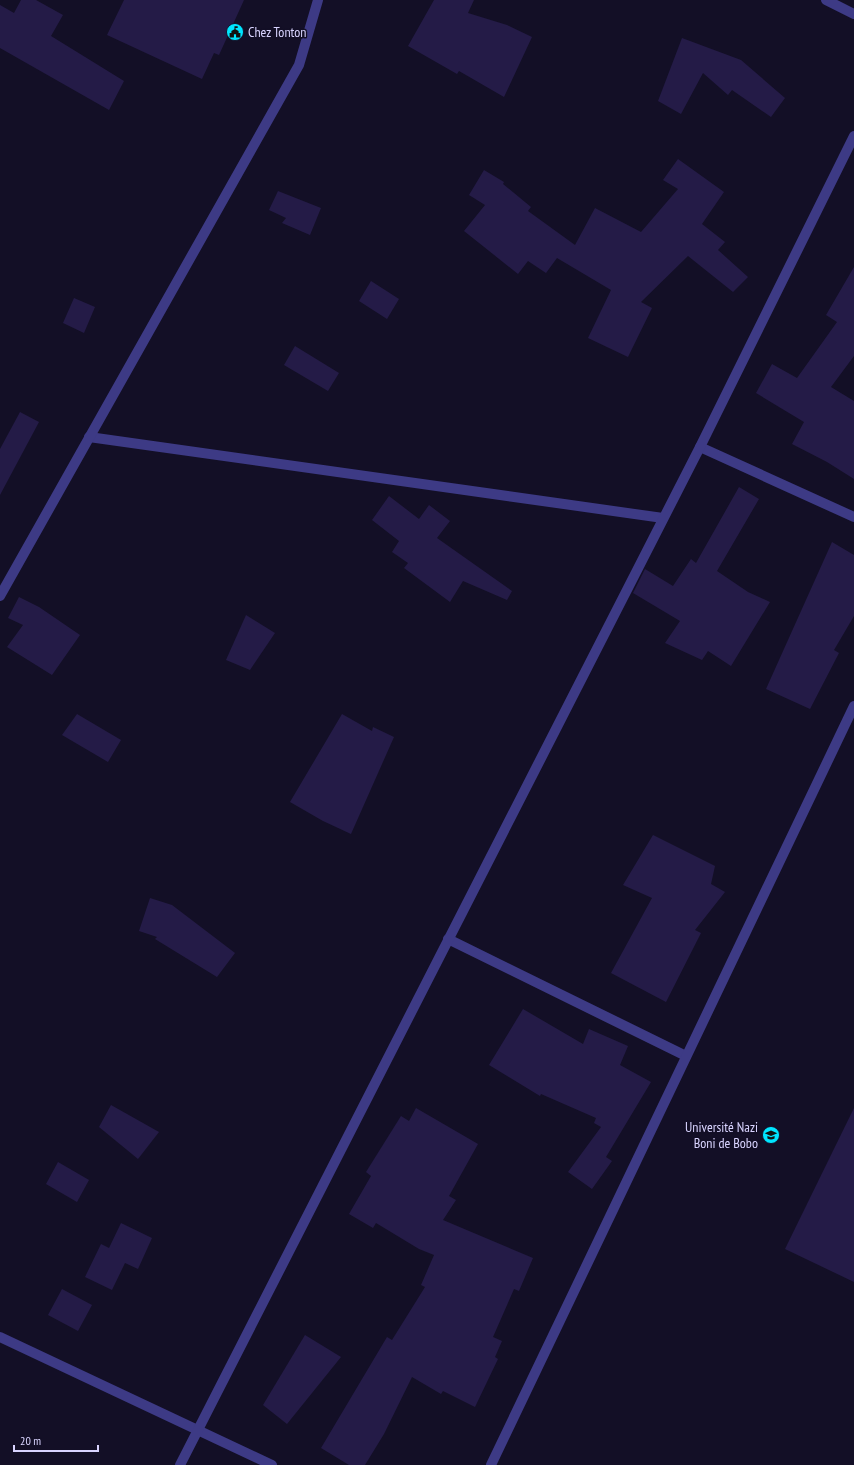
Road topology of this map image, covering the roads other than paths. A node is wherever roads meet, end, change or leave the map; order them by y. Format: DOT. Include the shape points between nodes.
graph roads {
  1 [pos="318,0"];
  2 [pos="826,0"];
  3 [pos="854,14"];
  4 [pos="854,136"];
  5 [pos="89,437"];
  6 [pos="700,447"];
  7 [pos="854,517"];
  8 [pos="663,518"];
  9 [pos="0,596"];
  10 [pos="854,706"];
  11 [pos="448,939"];
  12 [pos="686,1056"];
  13 [pos="0,1337"];
  14 [pos="198,1429"];
  15 [pos="180,1465"];
  16 [pos="272,1465"];
  17 [pos="491,1465"];
  1 -- 5 [label="street" via="299,65"];
  2 -- 3 [label="street"];
  4 -- 6 [label="street"];
  5 -- 8 [label="street"];
  5 -- 9 [label="street"];
  6 -- 7 [label="street"];
  6 -- 8 [label="street"];
  8 -- 11 [label="street"];
  10 -- 12 [label="street"];
  11 -- 12 [label="street"];
  11 -- 14 [label="street"];
  12 -- 17 [label="street"];
  13 -- 14 [label="street"];
  14 -- 15 [label="street"];
  14 -- 16 [label="street"];
}
